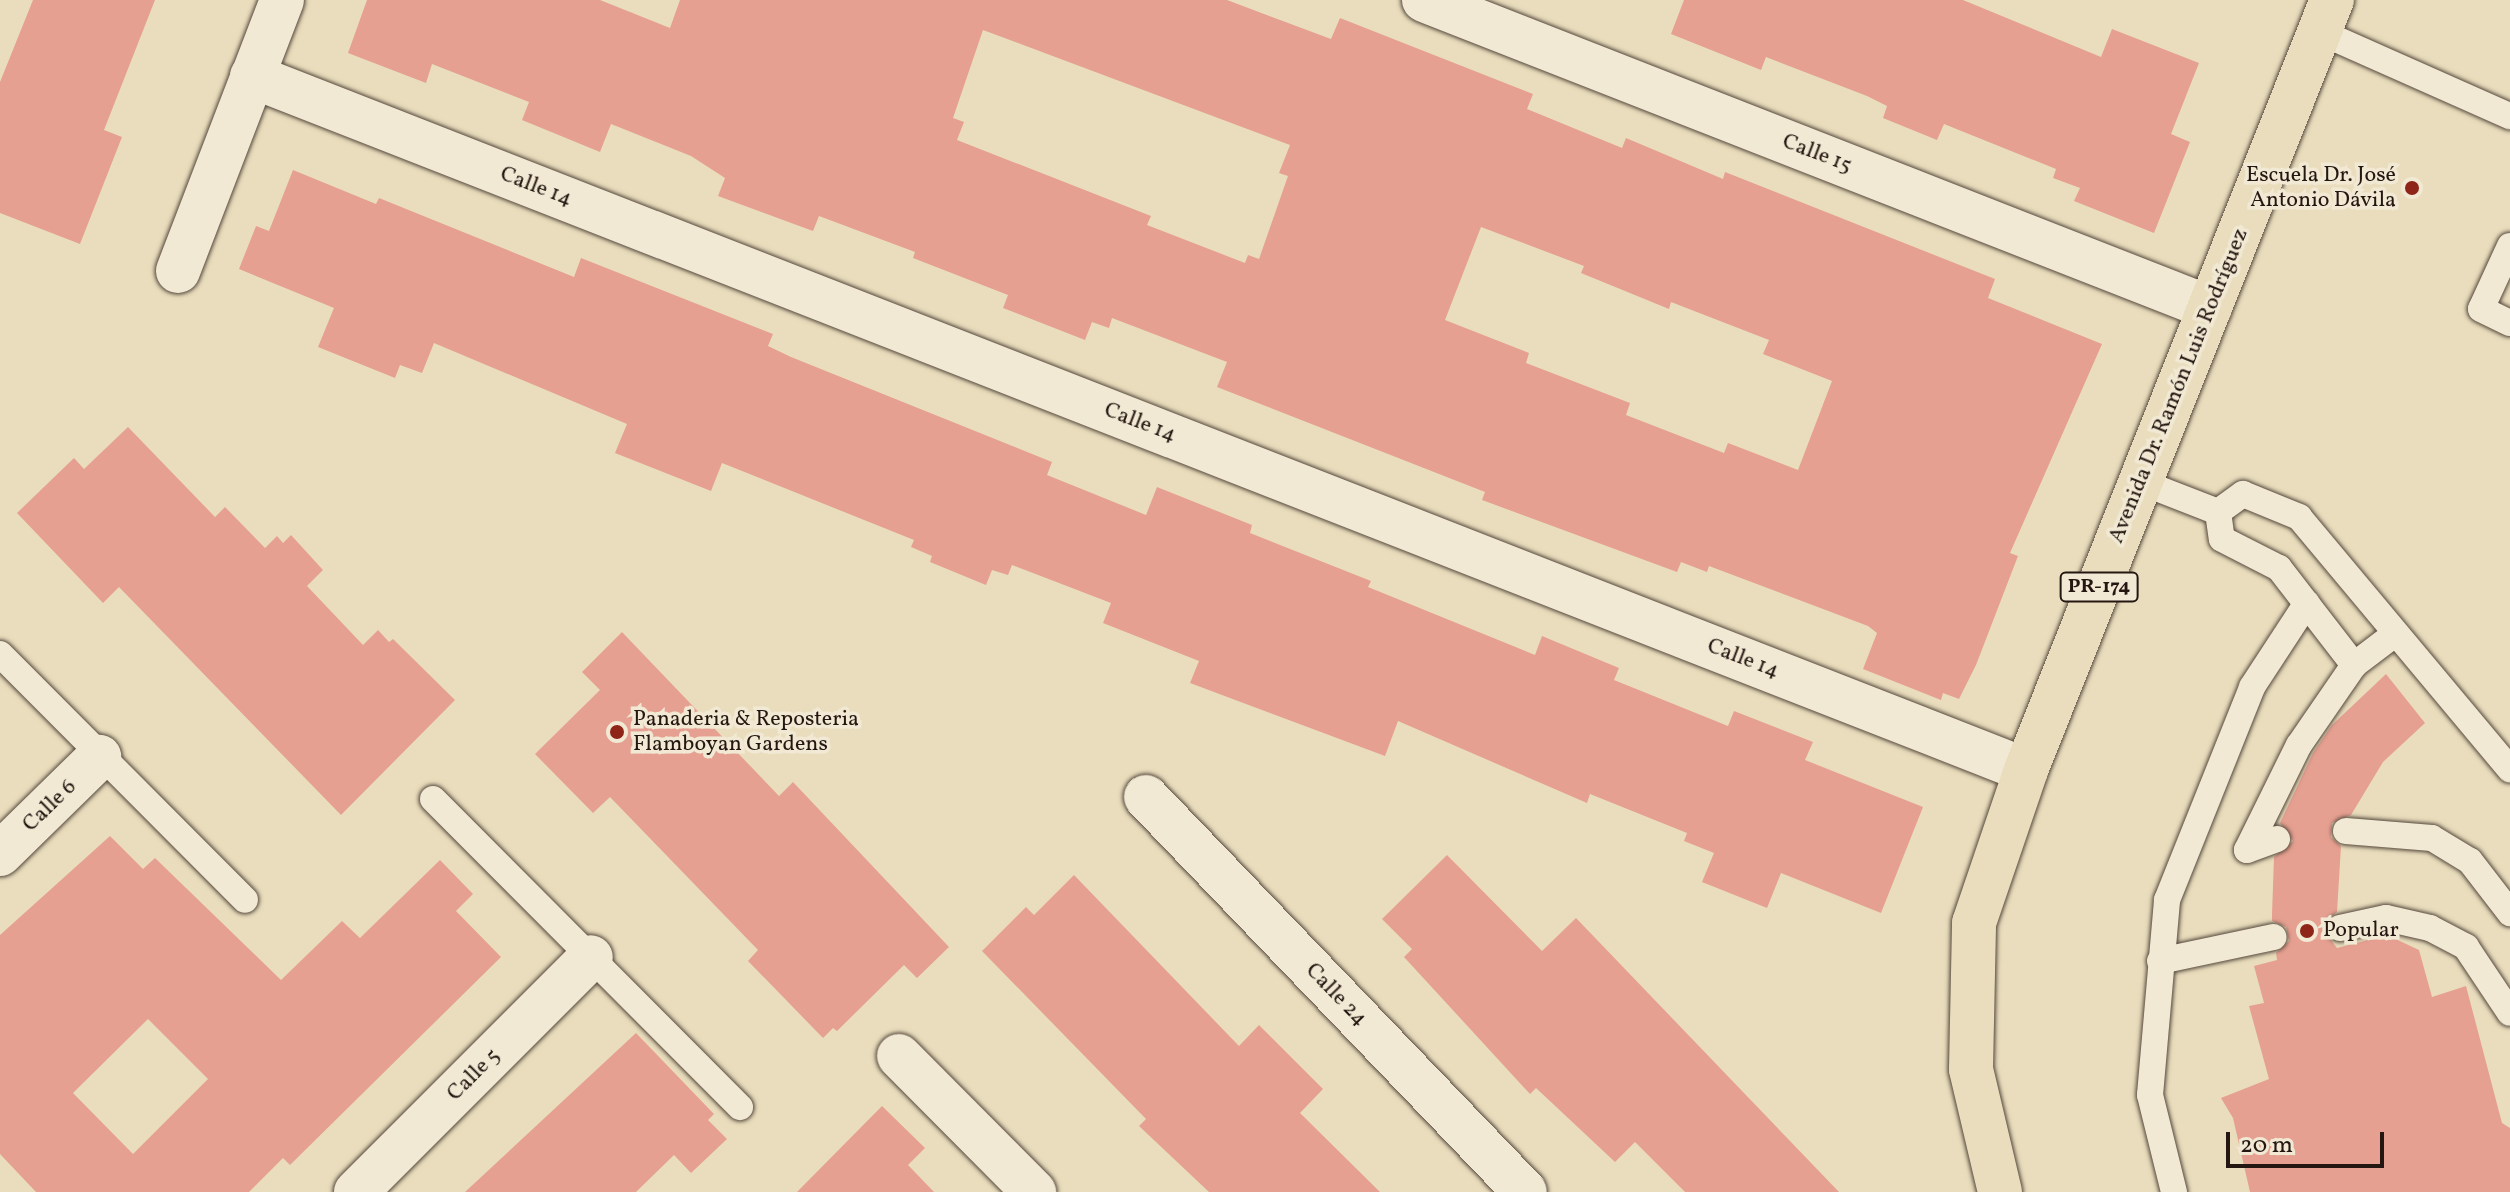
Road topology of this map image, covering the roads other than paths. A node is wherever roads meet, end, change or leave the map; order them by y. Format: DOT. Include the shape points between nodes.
graph roads {
  1 [pos="282,0"];
  2 [pos="1424,0"];
  3 [pos="2326,16"];
  4 [pos="252,76"];
  5 [pos="2510,116"];
  6 [pos="2510,246"];
  7 [pos="178,271"];
  8 [pos="2210,308"];
  9 [pos="2510,323"];
  10 [pos="2141,482"];
  11 [pos="2218,512"];
  12 [pos="2307,603"];
  13 [pos="2395,634"];
  14 [pos="0,654"];
  15 [pos="2354,665"];
  16 [pos="99,757"];
  17 [pos="2510,769"];
  18 [pos="2026,770"];
  19 [pos="1146,797"];
  20 [pos="433,799"];
  21 [pos="2346,831"];
  22 [pos="2277,839"];
  23 [pos="0,854"];
  24 [pos="245,900"];
  25 [pos="2510,913"];
  26 [pos="2340,928"];
  27 [pos="2274,937"];
  28 [pos="591,957"];
  29 [pos="2160,961"];
  30 [pos="2510,1013"];
  31 [pos="899,1056"];
  32 [pos="740,1107"];
  33 [pos="356,1192"];
  34 [pos="1034,1192"];
  35 [pos="1525,1192"];
  36 [pos="2000,1192"];
  37 [pos="2174,1192"];
  1 -- 4 [label="street"];
  2 -- 8 [label="street, Calle 15"];
  3 -- 5 [label="lane"];
  3 -- 8 [label="main road, Avenida Dr. Ramón Luis Rodríguez / PR-174"];
  4 -- 7 [label="street"];
  4 -- 18 [label="street, Calle 14"];
  6 -- 9 [label="lane" via="2481,309"];
  8 -- 10 [label="main road, Avenida Dr. Ramón Luis Rodríguez / PR-174"];
  10 -- 11 [label="lane"];
  10 -- 18 [label="main road, Avenida Dr. Ramón Luis Rodríguez / PR-174"];
  11 -- 12 [label="lane" via="2222,539 2279,568"];
  11 -- 13 [label="lane" via="2243,494 2299,517"];
  12 -- 15 [label="lane"];
  12 -- 29 [label="lane" via="2252,687 2167,900"];
  13 -- 15 [label="lane"];
  13 -- 17 [label="lane"];
  14 -- 16 [label="lane"];
  15 -- 22 [label="lane" via="2299,745 2247,850"];
  16 -- 23 [label="street, Calle 6"];
  16 -- 24 [label="lane"];
  18 -- 36 [label="main road, Avenida Dr. Ramón Luis Rodríguez / PR-174" via="1974,923 1971,1069"];
  19 -- 35 [label="street, Calle 24"];
  20 -- 28 [label="lane"];
  21 -- 25 [label="lane" via="2432,838 2470,861"];
  26 -- 30 [label="lane" via="2386,918 2430,928 2466,947"];
  27 -- 29 [label="lane"];
  28 -- 32 [label="lane"];
  28 -- 33 [label="street, Calle 5"];
  29 -- 37 [label="lane" via="2150,1095"];
  31 -- 34 [label="street"];
}
